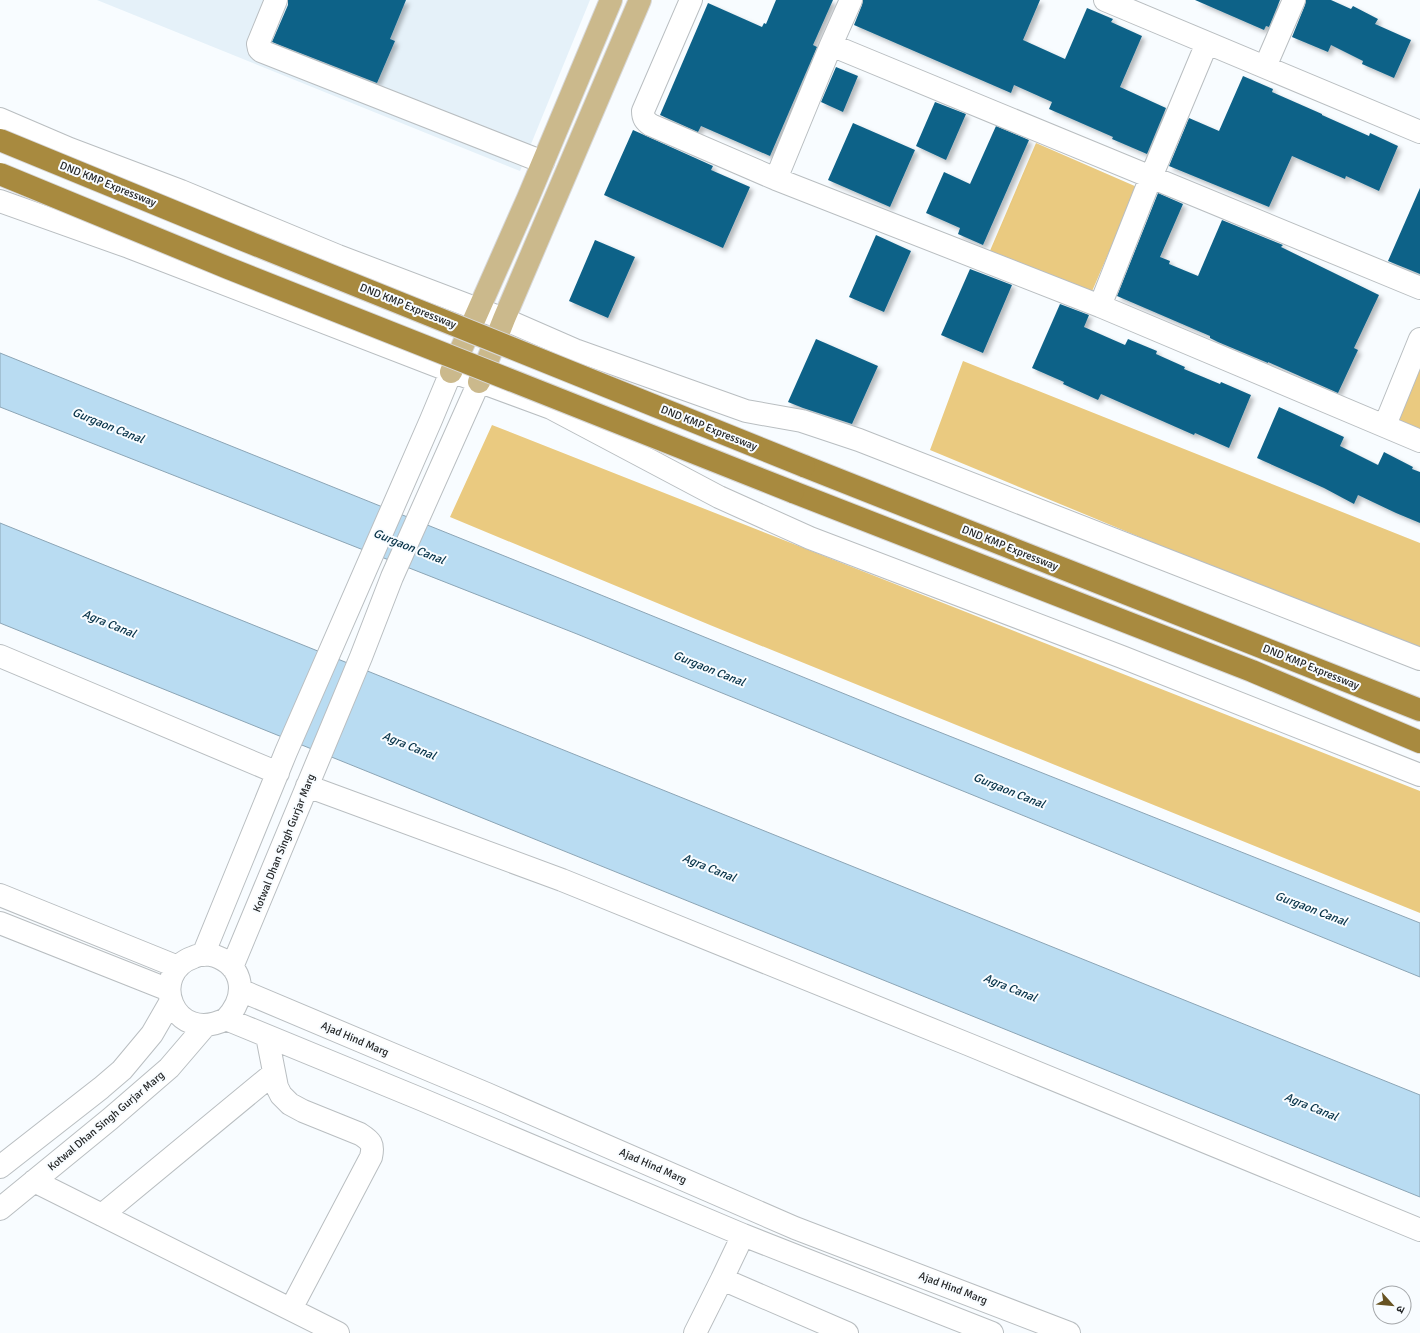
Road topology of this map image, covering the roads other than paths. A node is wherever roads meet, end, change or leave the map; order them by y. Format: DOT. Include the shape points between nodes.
graph roads {
  1 [pos="276,0"];
  2 [pos="611,0"];
  3 [pos="640,0"];
  4 [pos="691,0"];
  5 [pos="851,0"];
  6 [pos="1106,0"];
  7 [pos="1294,0"];
  8 [pos="1138,6"];
  9 [pos="1208,43"];
  10 [pos="831,44"];
  11 [pos="1265,67"];
  12 [pos="0,119"];
  13 [pos="1420,132"];
  14 [pos="0,140"];
  15 [pos="544,162"];
  16 [pos="0,174"];
  17 [pos="1151,177"];
  18 [pos="776,179"];
  19 [pos="0,201"];
  20 [pos="1420,288"];
  21 [pos="1100,306"];
  22 [pos="479,310"];
  23 [pos="504,319"];
  24 [pos="1420,339"];
  25 [pos="451,372"];
  26 [pos="478,382"];
  27 [pos="1385,425"];
  28 [pos="1420,441"];
  29 [pos="350,606"];
  30 [pos="376,617"];
  31 [pos="0,656"];
  32 [pos="1420,659"];
  33 [pos="1420,710"];
  34 [pos="1420,742"];
  35 [pos="278,773"];
  36 [pos="1420,775"];
  37 [pos="307,786"];
  38 [pos="0,895"];
  39 [pos="0,923"];
  40 [pos="203,955"];
  41 [pos="178,967"];
  42 [pos="232,967"];
  43 [pos="240,990"];
  44 [pos="170,995"];
  45 [pos="226,1019"];
  46 [pos="205,1026"];
  47 [pos="267,1036"];
  48 [pos="412,1064"];
  49 [pos="274,1073"];
  50 [pos="401,1091"];
  51 [pos="0,1167"];
  52 [pos="34,1181"];
  53 [pos="0,1209"];
  54 [pos="102,1215"];
  55 [pos="1420,1230"];
  56 [pos="743,1235"];
  57 [pos="722,1279"];
  58 [pos="291,1309"];
  59 [pos="954,1326"];
  60 [pos="983,1331"];
  61 [pos="338,1333"];
  62 [pos="695,1333"];
  63 [pos="846,1333"];
  64 [pos="1069,1333"];
  1 -- 15 [label="street" via="258,44 264,53"];
  2 -- 15 [label="main road"];
  3 -- 23 [label="main road"];
  4 -- 18 [label="street" via="643,111 643,117 651,125"];
  5 -- 10 [label="street"];
  6 -- 8 [label="street"];
  7 -- 11 [label="street"];
  8 -- 9 [label="street"];
  9 -- 11 [label="street"];
  9 -- 17 [label="street"];
  10 -- 17 [label="street"];
  10 -- 18 [label="street"];
  11 -- 13 [label="street"];
  12 -- 22 [label="street" via="338,256"];
  14 -- 33 [label="highway, DND KMP Expressway, bridge" via="804,466"];
  15 -- 22 [label="main road"];
  16 -- 34 [label="highway, bridge" via="236,271 793,492 1252,670"];
  17 -- 20 [label="street"];
  17 -- 21 [label="street"];
  18 -- 21 [label="street"];
  19 -- 25 [label="street" via="128,247"];
  21 -- 27 [label="street"];
  22 -- 23 [label="street"];
  22 -- 25 [label="main road"];
  23 -- 26 [label="main road"];
  23 -- 32 [label="street" via="575,350 746,412 802,421 859,440"];
  24 -- 27 [label="street"];
  25 -- 26 [label="street"];
  25 -- 29 [label="street"];
  26 -- 30 [label="street, Kotwal Dhan Singh Gurjar Marg"];
  26 -- 36 [label="street" via="551,408 719,497 810,538 1122,657"];
  27 -- 28 [label="street"];
  29 -- 30 [label="street"];
  29 -- 35 [label="street"];
  30 -- 37 [label="street, Kotwal Dhan Singh Gurjar Marg"];
  31 -- 35 [label="street"];
  35 -- 40 [label="street"];
  37 -- 42 [label="street, Kotwal Dhan Singh Gurjar Marg"];
  37 -- 55 [label="street" via="562,880"];
  38 -- 41 [label="street"];
  39 -- 44 [label="street"];
  40 -- 41 [label="street" via="187,959"];
  40 -- 42 [label="street" via="223,959"];
  41 -- 44 [label="street" via="172,978"];
  42 -- 43 [label="street" via="238,978"];
  43 -- 45 [label="street" via="239,1001"];
  43 -- 48 [label="street, Ajad Hind Marg"];
  44 -- 46 [label="street" via="176,1011 184,1019"];
  44 -- 51 [label="street" via="152,1034 122,1070"];
  45 -- 46 [label="street"];
  45 -- 47 [label="street"];
  46 -- 52 [label="street, Kotwal Dhan Singh Gurjar Marg" via="169,1068"];
  47 -- 49 [label="street"];
  47 -- 50 [label="street"];
  48 -- 50 [label="street"];
  48 -- 64 [label="street, Ajad Hind Marg" via="502,1100 795,1228"];
  49 -- 54 [label="street"];
  49 -- 58 [label="street" via="281,1095 290,1104 360,1134 368,1139 373,1150"];
  50 -- 56 [label="street"];
  52 -- 53 [label="street, Kotwal Dhan Singh Gurjar Marg"];
  52 -- 54 [label="street"];
  54 -- 58 [label="street"];
  56 -- 57 [label="street"];
  56 -- 59 [label="street"];
  57 -- 62 [label="street"];
  57 -- 63 [label="street"];
  58 -- 61 [label="street"];
  59 -- 60 [label="street"];
}
